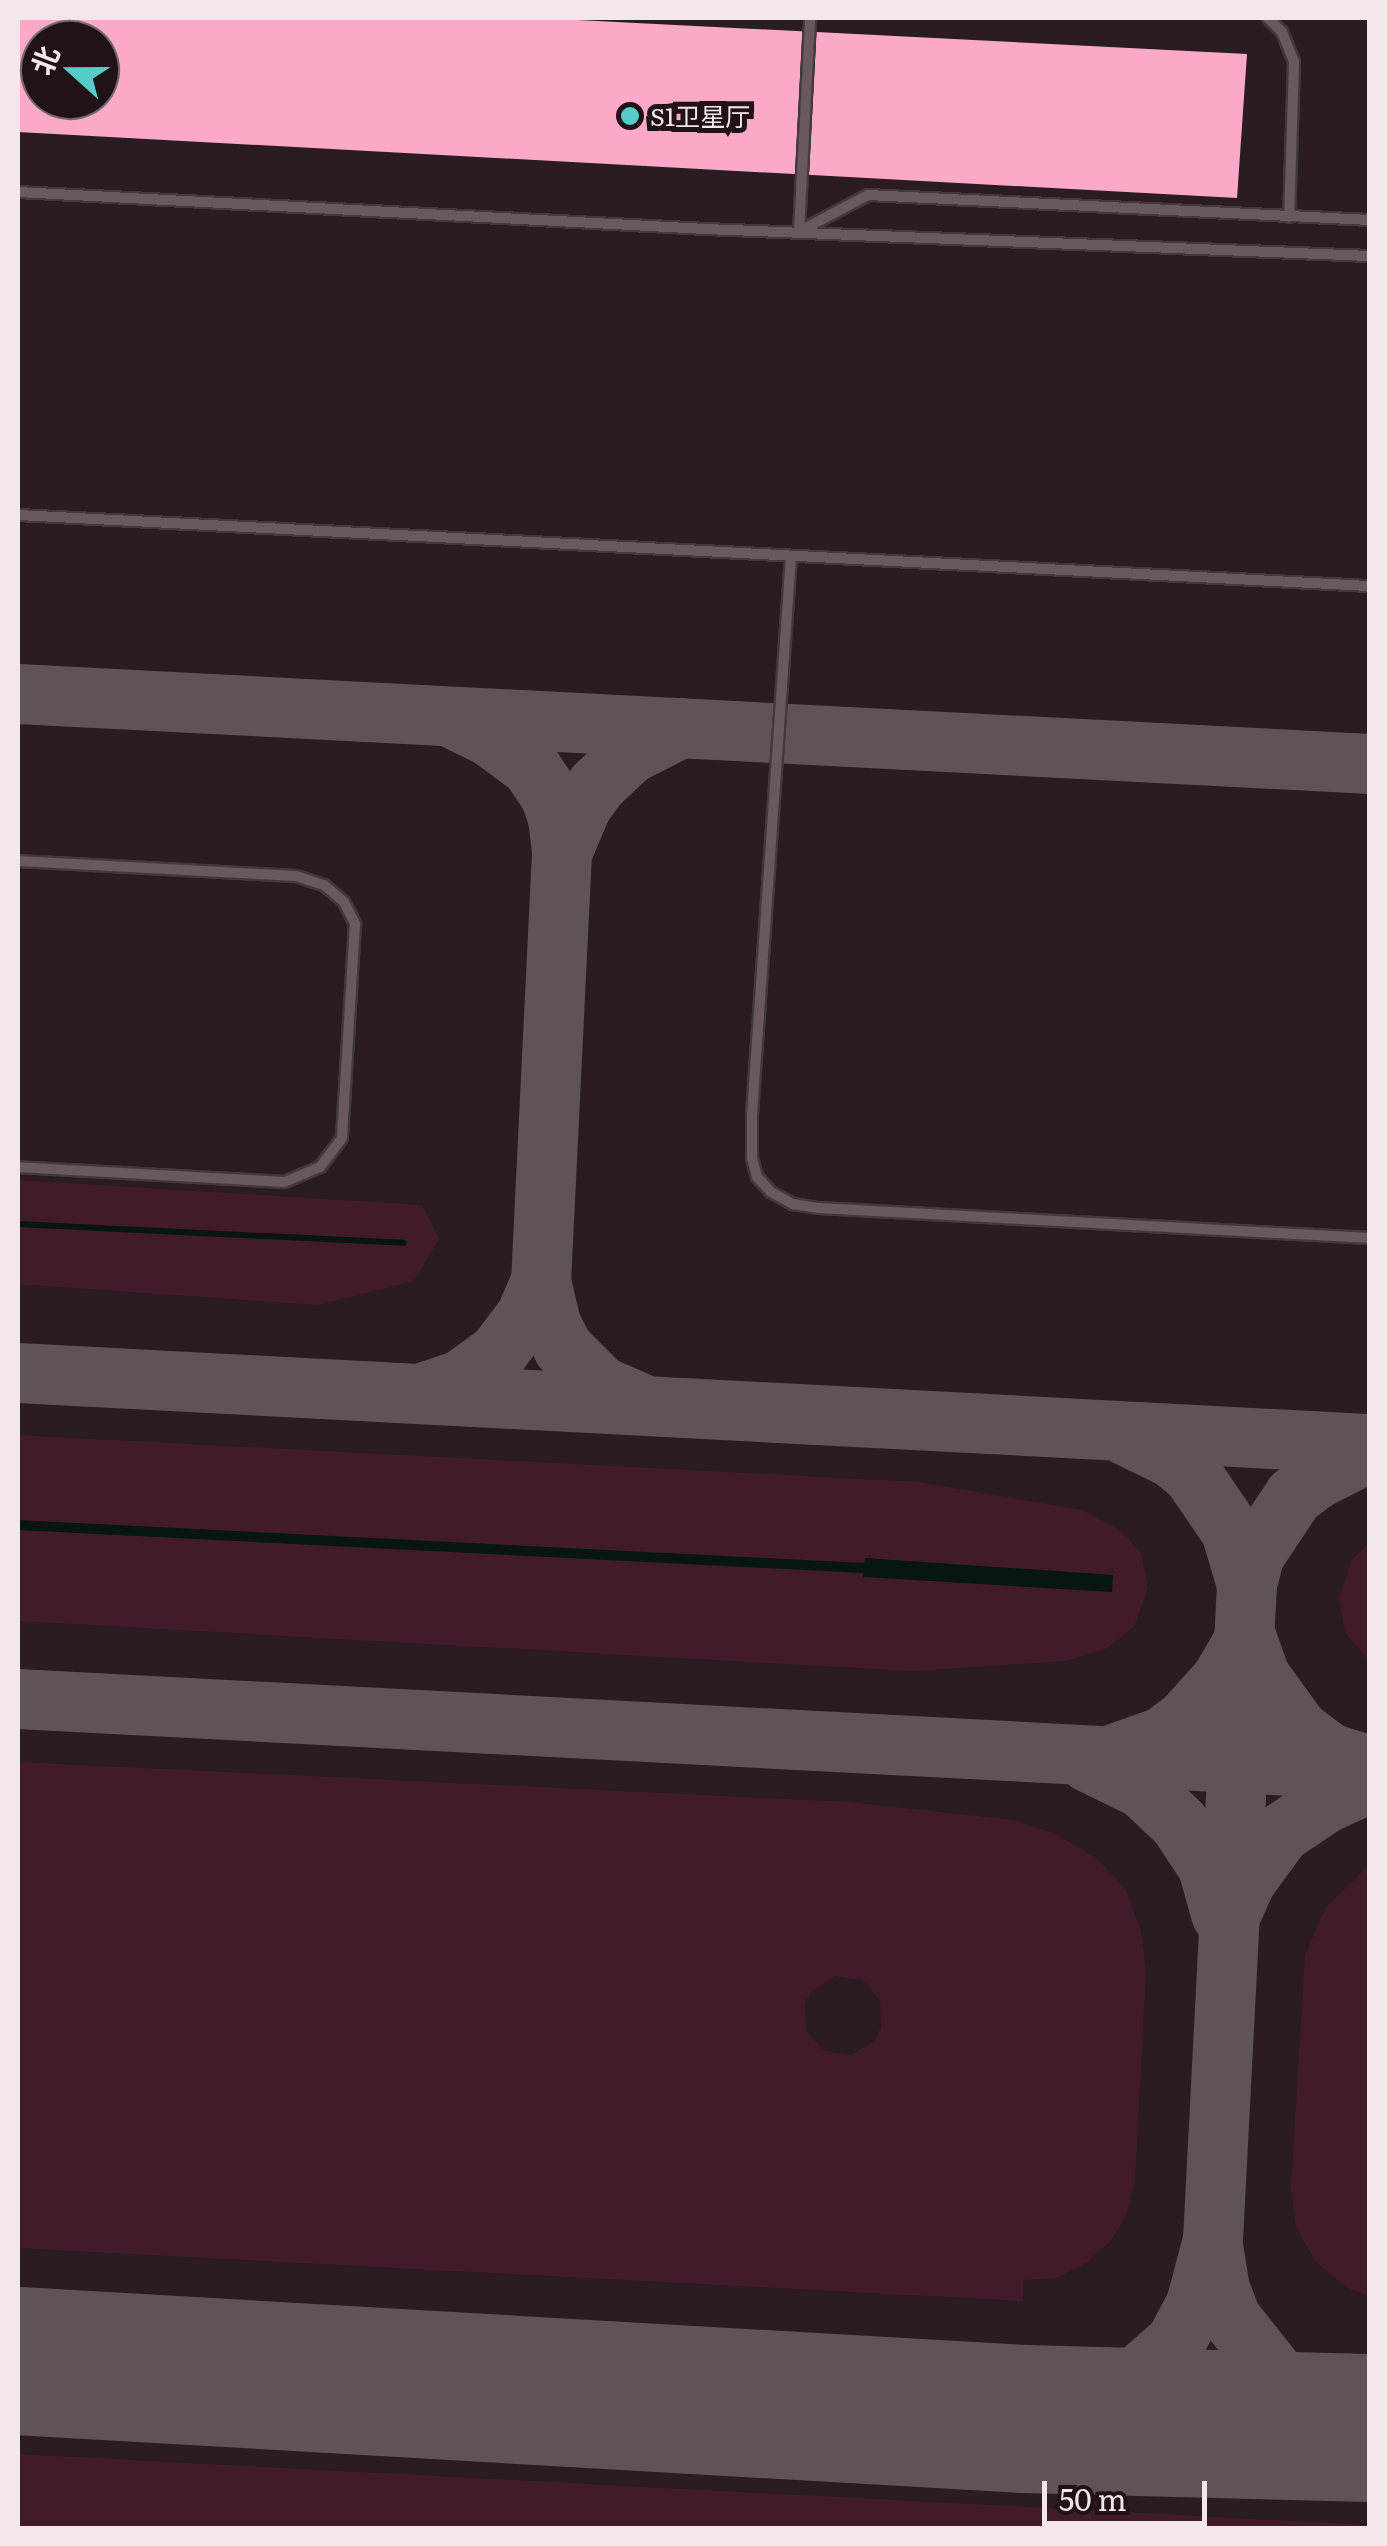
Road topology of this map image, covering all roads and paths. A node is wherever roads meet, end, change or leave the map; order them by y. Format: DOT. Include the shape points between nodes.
graph roads {
  1 [pos="810,18"];
  2 [pos="1268,18"];
  3 [pos="18,192"];
  4 [pos="1289,217"];
  5 [pos="1370,220"];
  6 [pos="799,231"];
  7 [pos="1370,256"];
  8 [pos="18,515"];
  9 [pos="791,556"];
  10 [pos="1370,586"];
  11 [pos="18,860"];
  12 [pos="18,1167"];
  13 [pos="1370,1238"];
  1 -- 6 [label="lane"];
  2 -- 4 [label="lane" via="1294,62"];
  3 -- 6 [label="lane"];
  4 -- 5 [label="lane"];
  4 -- 6 [label="lane" via="868,195"];
  6 -- 7 [label="lane"];
  8 -- 9 [label="lane"];
  9 -- 10 [label="lane"];
  9 -- 13 [label="lane" via="752,1114 757,1176 793,1204 819,1208"];
  11 -- 12 [label="lane" via="296,876 324,885 344,902 355,924 342,1138 320,1167 284,1182"];
}
